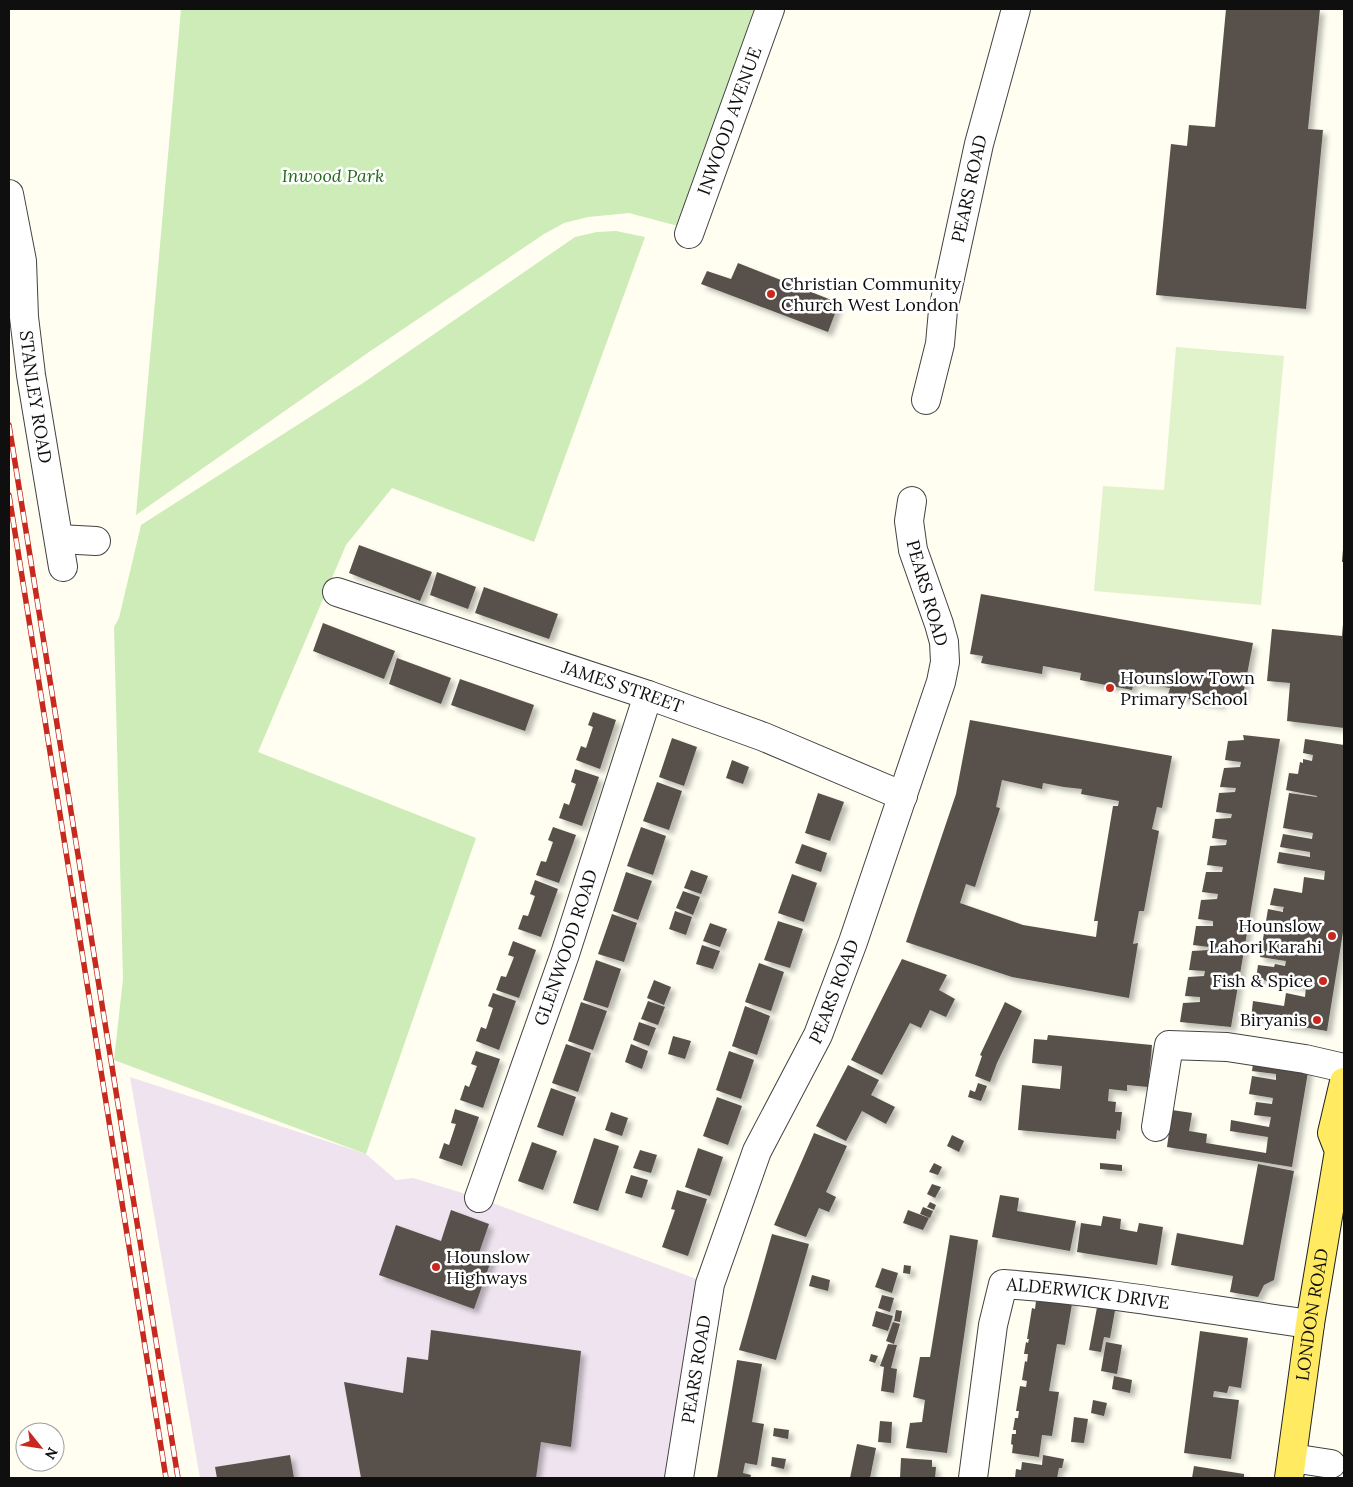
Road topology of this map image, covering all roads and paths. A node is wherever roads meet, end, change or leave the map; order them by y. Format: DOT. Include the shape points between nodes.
graph roads {
  1 [pos="770,9"];
  2 [pos="1016,9"];
  3 [pos="9,194"];
  4 [pos="689,234"];
  5 [pos="926,400"];
  6 [pos="912,501"];
  7 [pos="59,539"];
  8 [pos="96,541"];
  9 [pos="64,567"];
  10 [pos="337,592"];
  11 [pos="648,695"];
  12 [pos="903,796"];
  13 [pos="1344,1068"];
  14 [pos="1344,1082"];
  15 [pos="1341,1112"];
  16 [pos="1156,1127"];
  17 [pos="1342,1148"];
  18 [pos="479,1198"];
  19 [pos="1310,1324"];
  20 [pos="1331,1464"];
  21 [pos="1290,1468"];
  22 [pos="679,1478"];
  23 [pos="973,1478"];
  1 -- 4 [label="street, INWOOD AVENUE"];
  2 -- 5 [label="street, PEARS ROAD" via="979,144"];
  3 -- 7 [label="street, STANLEY ROAD" via="22,261 31,375"];
  6 -- 12 [label="street, PEARS ROAD" via="909,521 913,550 939,624 945,662 942,682"];
  7 -- 8 [label="street"];
  7 -- 9 [label="street, STANLEY ROAD"];
  10 -- 11 [label="street, JAMES STREET"];
  11 -- 12 [label="street, JAMES STREET" via="764,737"];
  11 -- 18 [label="street, GLENWOOD ROAD" via="565,954"];
  12 -- 22 [label="street, PEARS ROAD" via="818,1035 757,1151 710,1284"];
  13 -- 16 [label="street" via="1227,1047 1169,1045"];
  14 -- 15 [label="main road, LONDON ROAD"];
  15 -- 17 [label="main road, LONDON ROAD" via="1332,1133"];
  17 -- 19 [label="main road, LONDON ROAD"];
  19 -- 21 [label="main road, LONDON ROAD"];
  19 -- 23 [label="street, ALDERWICK DRIVE" via="1057,1288 1004,1284 993,1325"];
  20 -- 21 [label="street"];
}
